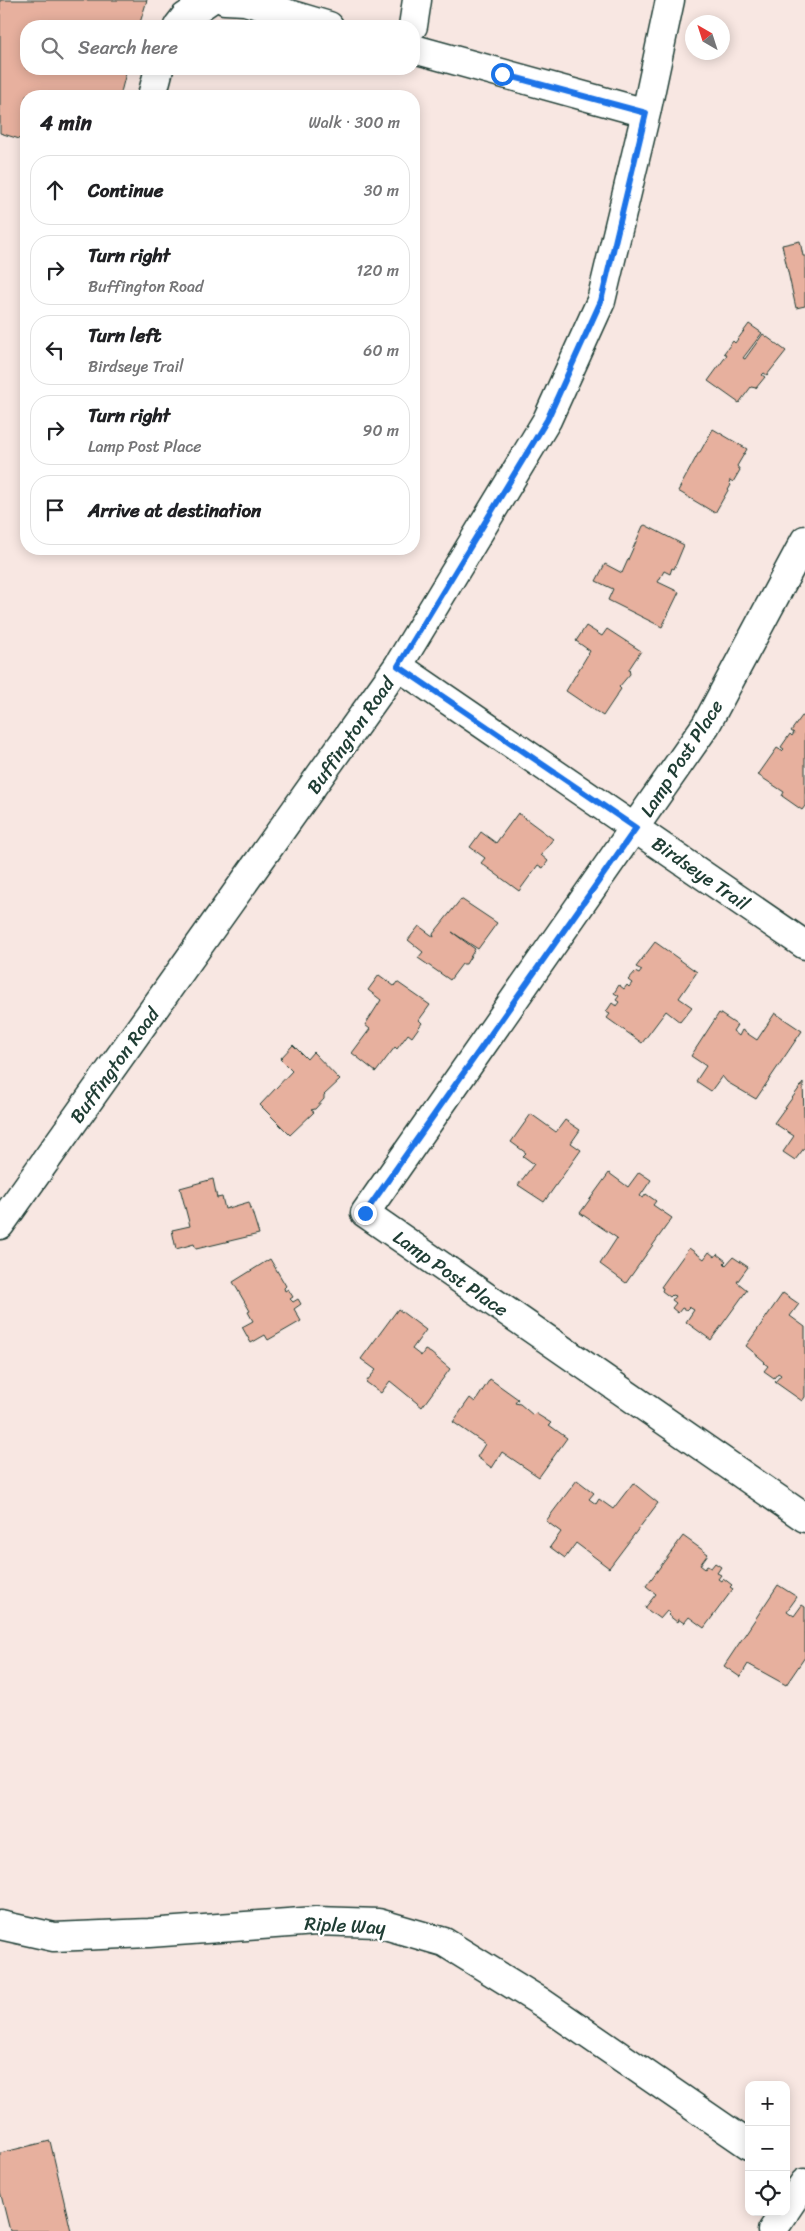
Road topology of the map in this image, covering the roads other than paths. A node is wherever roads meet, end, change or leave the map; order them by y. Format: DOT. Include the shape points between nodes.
graph roads {
  1 [pos="210,0"];
  2 [pos="225,0"];
  3 [pos="417,0"];
  4 [pos="670,0"];
  5 [pos="183,20"];
  6 [pos="306,20"];
  7 [pos="414,20"];
  8 [pos="420,51"];
  9 [pos="157,75"];
  10 [pos="154,90"];
  11 [pos="646,113"];
  12 [pos="805,540"];
  13 [pos="398,666"];
  14 [pos="636,828"];
  15 [pos="805,945"];
  16 [pos="0,1225"];
  17 [pos="805,1518"];
  18 [pos="0,1925"];
  19 [pos="745,2142"];
  20 [pos="798,2179"];
  21 [pos="790,2200"];
  22 [pos="782,2216"];
  23 [pos="772,2231"];
  1 -- 5 [label="street"];
  2 -- 6 [label="street" via="245,1"];
  3 -- 7 [label="street"];
  4 -- 11 [label="street, Buffington Road"];
  8 -- 11 [label="street"];
  9 -- 10 [label="street"];
  11 -- 13 [label="street, Buffington Road" via="601,301 547,420"];
  12 -- 14 [label="street, Lamp Post Place" via="706,725"];
  13 -- 14 [label="street, Birdseye Trail"];
  13 -- 16 [label="street, Buffington Road"];
  14 -- 15 [label="street, Birdseye Trail"];
  14 -- 17 [label="street, Lamp Post Place" via="365,1213"];
  18 -- 19 [label="street, Riple Way" via="54,1937 316,1921 378,1923 444,1942 541,2002"];
  20 -- 21 [label="street"];
  22 -- 23 [label="street"];
}
